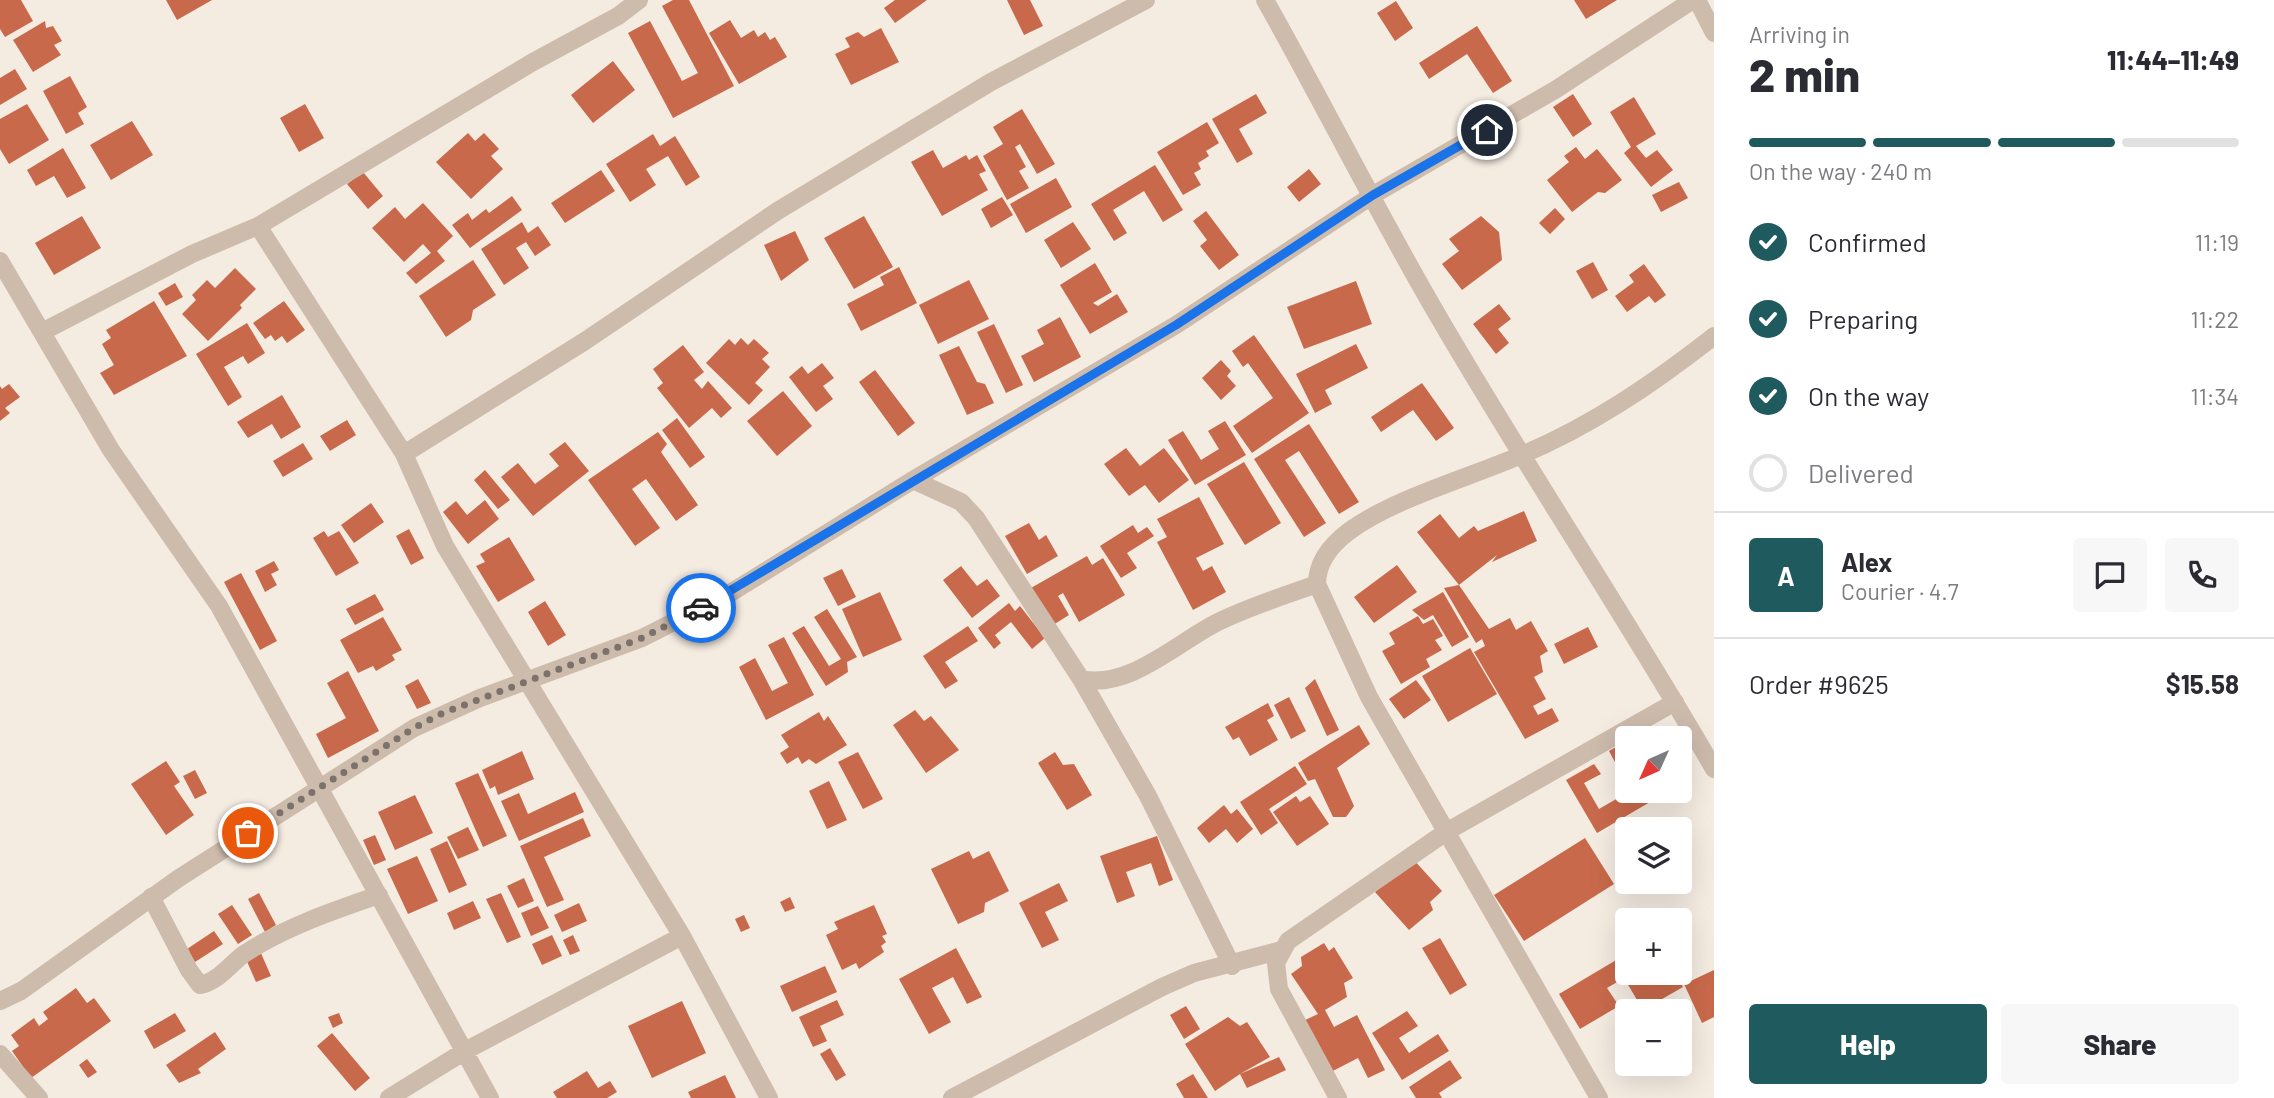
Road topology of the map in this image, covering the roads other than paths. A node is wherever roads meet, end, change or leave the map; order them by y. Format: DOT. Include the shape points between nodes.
graph roads {
  1 [pos="639,0"];
  2 [pos="1146,0"];
  3 [pos="1265,0"];
  4 [pos="1695,0"];
  5 [pos="1714,33"];
  6 [pos="1373,195"];
  7 [pos="258,226"];
  8 [pos="0,261"];
  9 [pos="42,332"];
  10 [pos="1714,336"];
  11 [pos="404,454"];
  12 [pos="1521,456"];
  13 [pos="913,480"];
  14 [pos="1317,584"];
  15 [pos="1081,679"];
  16 [pos="527,681"];
  17 [pos="1675,702"];
  18 [pos="1714,769"];
  19 [pos="317,788"];
  20 [pos="1446,832"];
  21 [pos="379,895"];
  22 [pos="151,897"];
  23 [pos="682,936"];
  24 [pos="1282,950"];
  25 [pos="1232,965"];
  26 [pos="0,1001"];
  27 [pos="465,1051"];
  28 [pos="0,1055"];
  29 [pos="39,1098"];
  30 [pos="389,1098"];
  31 [pos="490,1098"];
  32 [pos="769,1098"];
  33 [pos="952,1098"];
  34 [pos="1338,1098"];
  35 [pos="1599,1098"];
  1 -- 7 [label="street"];
  2 -- 11 [label="street" via="991,82 779,210 586,341"];
  3 -- 6 [label="street"];
  4 -- 5 [label="street"];
  4 -- 6 [label="street" via="1555,90"];
  6 -- 12 [label="street"];
  6 -- 13 [label="street" via="1176,325"];
  7 -- 9 [label="street" via="192,254"];
  7 -- 11 [label="street"];
  8 -- 9 [label="street"];
  9 -- 19 [label="street" via="111,450 219,606"];
  10 -- 12 [label="street" via="1647,388"];
  11 -- 16 [label="street" via="444,546"];
  12 -- 14 [label="street" via="1380,514 1347,533 1317,569"];
  12 -- 17 [label="street"];
  13 -- 15 [label="street" via="944,492 969,510"];
  13 -- 16 [label="street" via="727,595 642,638"];
  14 -- 15 [label="street" via="1218,622 1135,670 1106,681"];
  14 -- 20 [label="street" via="1369,698"];
  15 -- 25 [label="street" via="1148,796"];
  16 -- 19 [label="street" via="414,728"];
  16 -- 23 [label="street"];
  17 -- 18 [label="street"];
  17 -- 20 [label="street"];
  19 -- 21 [label="street"];
  19 -- 22 [label="street"];
  20 -- 24 [label="street"];
  20 -- 35 [label="street"];
  21 -- 22 [label="street" via="260,944 211,983 200,985"];
  21 -- 27 [label="street"];
  22 -- 26 [label="street" via="21,991"];
  23 -- 27 [label="street"];
  23 -- 32 [label="street"];
  24 -- 25 [label="street"];
  24 -- 34 [label="street" via="1276,962 1279,989"];
  25 -- 33 [label="street" via="1194,973 1138,998"];
  27 -- 30 [label="street"];
  27 -- 31 [label="street"];
  28 -- 29 [label="street"];
}
